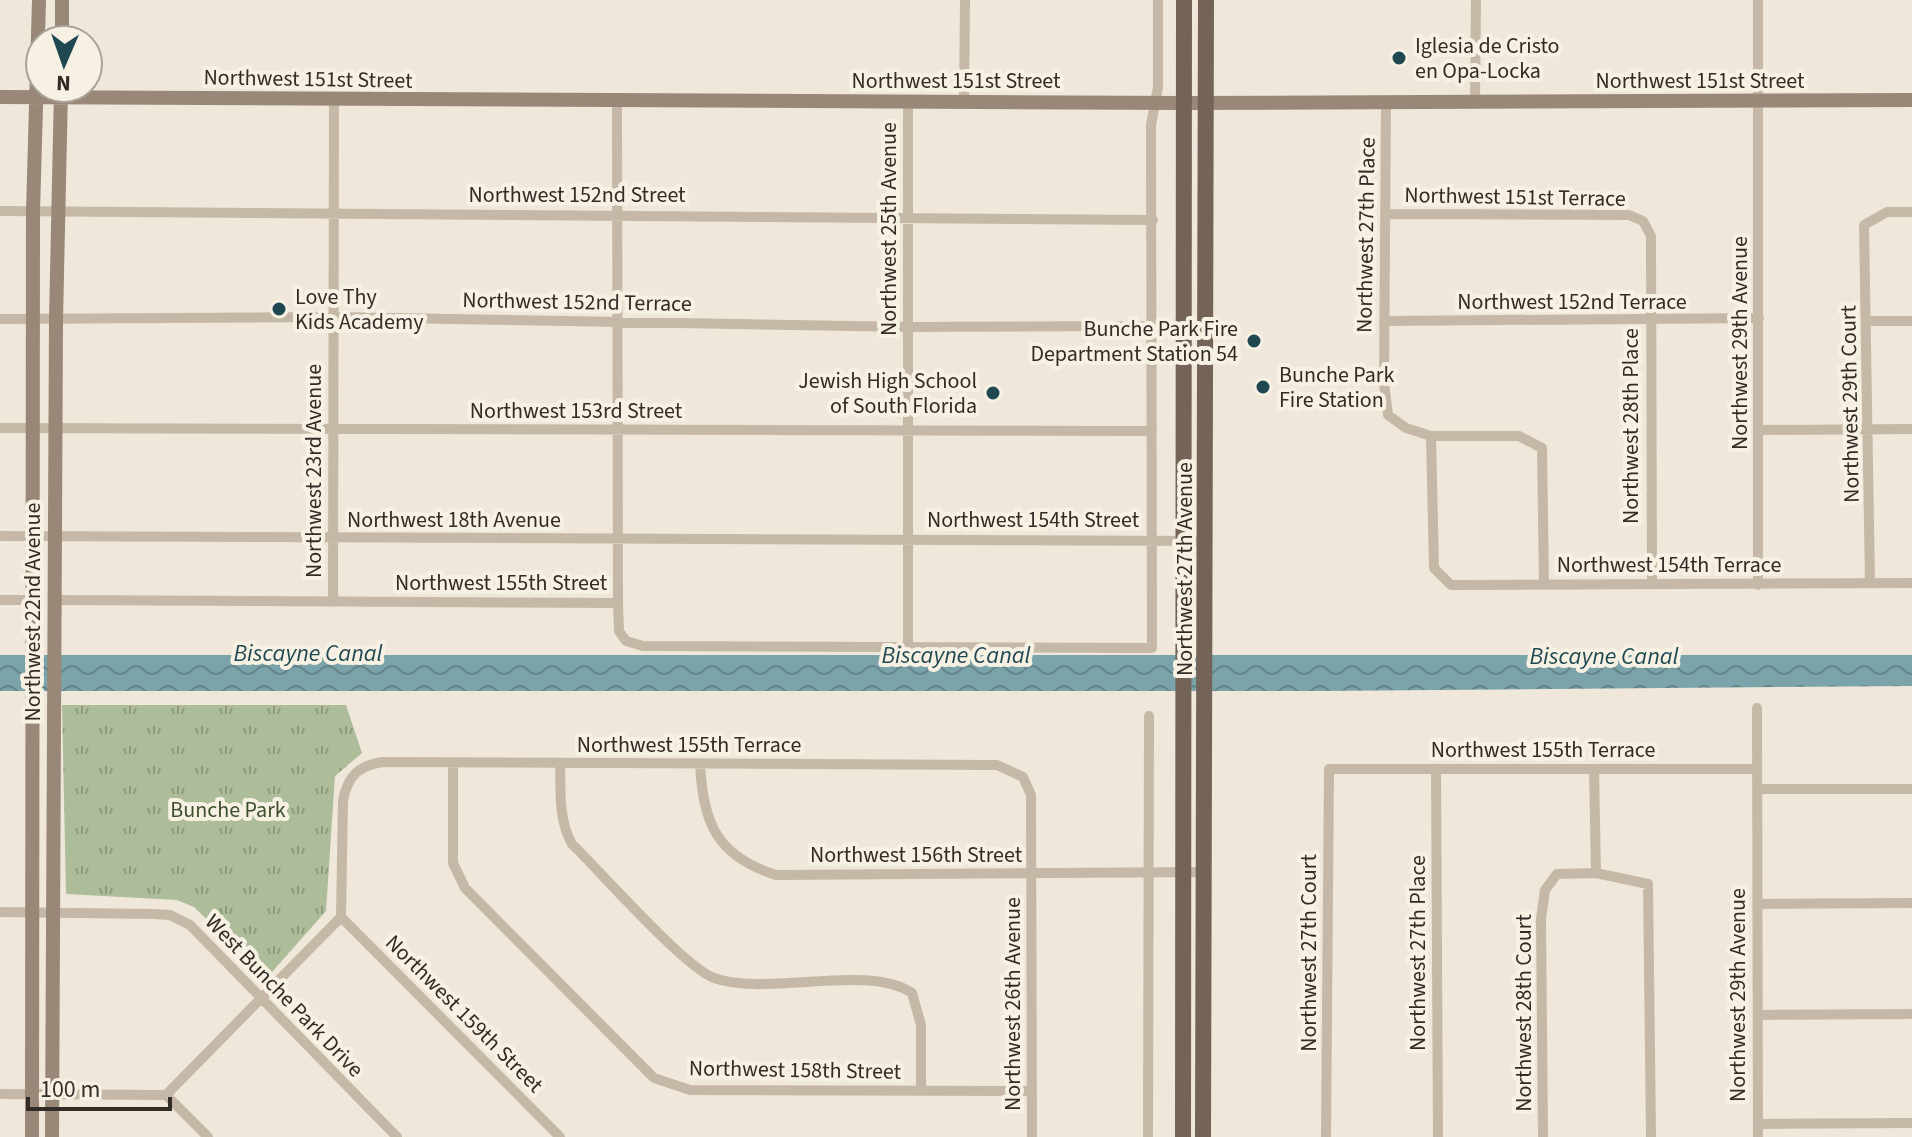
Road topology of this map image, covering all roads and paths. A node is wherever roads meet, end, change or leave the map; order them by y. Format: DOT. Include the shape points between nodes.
graph roads {
  1 [pos="39,0"];
  2 [pos="62,0"];
  3 [pos="965,0"];
  4 [pos="1158,0"];
  5 [pos="1184,0"];
  6 [pos="1206,0"];
  7 [pos="1476,0"];
  8 [pos="1758,0"];
  9 [pos="39,24"];
  10 [pos="62,24"];
  11 [pos="104,93"];
  12 [pos="0,97"];
  13 [pos="24,97"];
  14 [pos="334,100"];
  15 [pos="1912,100"];
  16 [pos="617,102"];
  17 [pos="908,102"];
  18 [pos="964,102"];
  19 [pos="1758,102"];
  20 [pos="1156,103"];
  21 [pos="1184,103"];
  22 [pos="1207,103"];
  23 [pos="1386,103"];
  24 [pos="1475,103"];
  25 [pos="39,104"];
  26 [pos="61,104"];
  27 [pos="0,211"];
  28 [pos="33,212"];
  29 [pos="59,212"];
  30 [pos="1912,212"];
  31 [pos="334,213"];
  32 [pos="617,213"];
  33 [pos="1386,214"];
  34 [pos="907,216"];
  35 [pos="1153,220"];
  36 [pos="1643,221"];
  37 [pos="334,317"];
  38 [pos="1759,318"];
  39 [pos="0,319"];
  40 [pos="33,320"];
  41 [pos="56,320"];
  42 [pos="1384,321"];
  43 [pos="1868,321"];
  44 [pos="1912,321"];
  45 [pos="1650,322"];
  46 [pos="618,323"];
  47 [pos="1153,326"];
  48 [pos="908,327"];
  49 [pos="1185,364"];
  50 [pos="1206,364"];
  51 [pos="32,427"];
  52 [pos="55,427"];
  53 [pos="0,428"];
  54 [pos="908,428"];
  55 [pos="1870,429"];
  56 [pos="1912,429"];
  57 [pos="618,430"];
  58 [pos="1759,430"];
  59 [pos="333,431"];
  60 [pos="1152,431"];
  61 [pos="1431,436"];
  62 [pos="0,536"];
  63 [pos="31,536"];
  64 [pos="55,537"];
  65 [pos="333,538"];
  66 [pos="908,538"];
  67 [pos="619,539"];
  68 [pos="1151,540"];
  69 [pos="1185,541"];
  70 [pos="1206,541"];
  71 [pos="1870,583"];
  72 [pos="1912,583"];
  73 [pos="1544,584"];
  74 [pos="1652,584"];
  75 [pos="1758,585"];
  76 [pos="0,600"];
  77 [pos="31,600"];
  78 [pos="56,600"];
  79 [pos="333,602"];
  80 [pos="618,603"];
  81 [pos="908,644"];
  82 [pos="1152,648"];
  83 [pos="1757,708"];
  84 [pos="1149,716"];
  85 [pos="453,763"];
  86 [pos="560,763"];
  87 [pos="700,764"];
  88 [pos="1329,769"];
  89 [pos="1436,769"];
  90 [pos="1594,769"];
  91 [pos="1757,769"];
  92 [pos="1023,777"];
  93 [pos="1757,789"];
  94 [pos="1912,789"];
  95 [pos="1184,872"];
  96 [pos="1205,872"];
  97 [pos="1031,873"];
  98 [pos="1150,873"];
  99 [pos="1596,873"];
  100 [pos="1912,903"];
  101 [pos="1757,904"];
  102 [pos="0,912"];
  103 [pos="32,913"];
  104 [pos="53,913"];
  105 [pos="341,917"];
  106 [pos="260,999"];
  107 [pos="1912,1014"];
  108 [pos="1758,1015"];
  109 [pos="921,1090"];
  110 [pos="1032,1091"];
  111 [pos="0,1094"];
  112 [pos="52,1094"];
  113 [pos="32,1095"];
  114 [pos="166,1095"];
  115 [pos="1912,1123"];
  116 [pos="1758,1124"];
  117 [pos="32,1137"];
  118 [pos="52,1137"];
  119 [pos="208,1137"];
  120 [pos="397,1137"];
  121 [pos="560,1137"];
  122 [pos="1032,1137"];
  123 [pos="1148,1137"];
  124 [pos="1183,1137"];
  125 [pos="1203,1137"];
  126 [pos="1326,1137"];
  127 [pos="1438,1137"];
  128 [pos="1543,1137"];
  129 [pos="1651,1137"];
  130 [pos="1758,1137"];
  1 -- 9 [label="main road, Northwest 22nd Avenue"];
  2 -- 10 [label="main road"];
  3 -- 18 [label="street"];
  4 -- 20 [label="street, Northwest 27th Avenue"];
  5 -- 21 [label="main road, Northwest 27th Avenue"];
  6 -- 22 [label="main road, Northwest 27th Avenue"];
  7 -- 24 [label="street"];
  8 -- 19 [label="street, Northwest 29th Avenue"];
  11 -- 14 [label="main road, Northwest 151st Street"];
  12 -- 13 [label="main road, Northwest 151st Street"];
  14 -- 16 [label="main road, Northwest 151st Street"];
  14 -- 31 [label="street, Northwest 23rd Avenue"];
  15 -- 19 [label="main road, Northwest 151st Street"];
  16 -- 17 [label="main road, Northwest 151st Street"];
  16 -- 32 [label="street"];
  17 -- 18 [label="main road, Northwest 151st Street"];
  17 -- 34 [label="street, Northwest 25th Avenue"];
  18 -- 20 [label="main road, Northwest 151st Street"];
  19 -- 24 [label="main road, Northwest 151st Street"];
  19 -- 38 [label="street, Northwest 29th Avenue"];
  20 -- 21 [label="main road, Northwest 151st Street"];
  20 -- 35 [label="street, Northwest 27th Avenue" via="1151,125"];
  21 -- 22 [label="main road, Northwest 151st Street"];
  21 -- 49 [label="main road, Northwest 27th Avenue"];
  22 -- 23 [label="main road, Northwest 151st Street"];
  22 -- 50 [label="main road, Northwest 27th Avenue"];
  23 -- 24 [label="main road, Northwest 151st Street"];
  23 -- 33 [label="street, Northwest 27th Place"];
  25 -- 28 [label="main road, Northwest 22nd Avenue"];
  26 -- 29 [label="main road, Northwest 22nd Avenue"];
  27 -- 28 [label="street, Northwest 152nd Street"];
  28 -- 29 [label="street, Northwest 152nd Street"];
  28 -- 40 [label="main road, Northwest 22nd Avenue"];
  29 -- 31 [label="street, Northwest 152nd Street"];
  29 -- 41 [label="main road, Northwest 22nd Avenue"];
  30 -- 43 [label="street, Northwest 29th Court" via="1887,212 1864,225"];
  31 -- 32 [label="street, Northwest 152nd Street"];
  31 -- 37 [label="street, Northwest 23rd Avenue"];
  32 -- 34 [label="street, Northwest 152nd Street"];
  32 -- 46 [label="street"];
  33 -- 36 [label="street, Northwest 151st Terrace" via="1629,215"];
  33 -- 42 [label="street, Northwest 27th Place"];
  34 -- 35 [label="street, Northwest 152nd Street"];
  34 -- 48 [label="street, Northwest 25th Avenue"];
  35 -- 47 [label="street, Northwest 27th Avenue"];
  36 -- 45 [label="street, Northwest 28th Place" via="1651,236"];
  37 -- 41 [label="street, Northwest 152nd Terrace"];
  37 -- 46 [label="street, Northwest 152nd Terrace"];
  37 -- 59 [label="street, Northwest 23rd Avenue"];
  38 -- 45 [label="street, Northwest 152nd Terrace"];
  38 -- 58 [label="street, Northwest 29th Avenue"];
  39 -- 40 [label="street, Northwest 152nd Terrace"];
  40 -- 41 [label="street, Northwest 152nd Terrace"];
  40 -- 51 [label="main road, Northwest 22nd Avenue"];
  41 -- 52 [label="main road, Northwest 22nd Avenue"];
  42 -- 45 [label="street, Northwest 152nd Terrace"];
  42 -- 61 [label="street, Northwest 27th Place" via="1388,415"];
  43 -- 44 [label="street"];
  43 -- 55 [label="street, Northwest 29th Court"];
  45 -- 74 [label="street, Northwest 28th Place"];
  46 -- 48 [label="street, Northwest 152nd Terrace"];
  46 -- 57 [label="street"];
  47 -- 48 [label="street, Northwest 152nd Terrace"];
  47 -- 60 [label="street, Northwest 27th Avenue"];
  48 -- 54 [label="street, Northwest 25th Avenue"];
  49 -- 50 [label="main road"];
  49 -- 69 [label="main road, Northwest 27th Avenue"];
  50 -- 70 [label="main road, Northwest 27th Avenue"];
  51 -- 52 [label="street, Northwest 153rd Street"];
  51 -- 53 [label="street, Northwest 153rd Street"];
  51 -- 63 [label="main road, Northwest 22nd Avenue"];
  52 -- 59 [label="street, Northwest 153rd Street"];
  52 -- 64 [label="main road, Northwest 22nd Avenue"];
  54 -- 57 [label="street, Northwest 153rd Street"];
  54 -- 60 [label="street, Northwest 153rd Street"];
  54 -- 66 [label="street, Northwest 25th Avenue"];
  55 -- 56 [label="street"];
  55 -- 58 [label="street"];
  55 -- 71 [label="street, Northwest 29th Court"];
  57 -- 59 [label="street, Northwest 153rd Street"];
  57 -- 67 [label="street"];
  58 -- 75 [label="street, Northwest 29th Avenue"];
  59 -- 65 [label="street, Northwest 23rd Avenue"];
  60 -- 68 [label="street, Northwest 27th Avenue"];
  61 -- 73 [label="street, Northwest 154th Terrace" via="1434,568 1451,585"];
  61 -- 73 [label="street" via="1519,436 1542,448"];
  62 -- 63 [label="street, Northwest 18th Avenue"];
  63 -- 64 [label="street, Northwest 18th Avenue"];
  63 -- 77 [label="main road, Northwest 22nd Avenue"];
  64 -- 65 [label="street, Northwest 18th Avenue"];
  64 -- 78 [label="main road, Northwest 22nd Avenue"];
  65 -- 67 [label="street, Northwest 18th Avenue"];
  65 -- 79 [label="street, Northwest 23rd Avenue"];
  66 -- 67 [label="street, Northwest 18th Avenue"];
  66 -- 68 [label="street, Northwest 154th Street"];
  66 -- 81 [label="street, Northwest 25th Avenue"];
  67 -- 80 [label="street"];
  68 -- 69 [label="street, Northwest 154th Street"];
  68 -- 82 [label="street, Northwest 27th Avenue"];
  69 -- 70 [label="street, Northwest 154th Street"];
  69 -- 95 [label="main road, Northwest 27th Avenue"];
  70 -- 96 [label="main road, Northwest 27th Avenue"];
  71 -- 72 [label="street, Northwest 154th Terrace"];
  71 -- 75 [label="street, Northwest 154th Terrace"];
  73 -- 74 [label="street, Northwest 154th Terrace"];
  74 -- 75 [label="street, Northwest 154th Terrace"];
  76 -- 77 [label="street"];
  77 -- 103 [label="main road, Northwest 22nd Avenue"];
  78 -- 79 [label="street, Northwest 155th Street"];
  78 -- 104 [label="main road, Northwest 22nd Avenue"];
  79 -- 80 [label="street, Northwest 155th Street"];
  80 -- 81 [label="street, Northwest 155th Street" via="619,631 626,641 643,646"];
  81 -- 82 [label="street, Northwest 155th Street"];
  83 -- 91 [label="street, Northwest 29th Avenue"];
  84 -- 98 [label="street"];
  85 -- 86 [label="street, Northwest 155th Terrace"];
  85 -- 105 [label="street, Northwest 155th Terrace" via="382,762 354,773 343,800"];
  85 -- 109 [label="street, Northwest 158th Street" via="453,863 465,888 654,1078 690,1090"];
  86 -- 87 [label="street, Northwest 155th Terrace"];
  86 -- 109 [label="street" via="561,812 572,844 699,971 739,983 887,982 912,993 921,1025"];
  87 -- 92 [label="street, Northwest 155th Terrace" via="997,765"];
  87 -- 97 [label="street, Northwest 156th Street" via="702,805 710,825 750,867 776,875"];
  88 -- 89 [label="street, Northwest 155th Terrace"];
  88 -- 126 [label="street, Northwest 27th Court"];
  89 -- 90 [label="street, Northwest 155th Terrace"];
  89 -- 127 [label="street, Northwest 27th Place"];
  90 -- 91 [label="street, Northwest 155th Terrace"];
  90 -- 99 [label="street"];
  91 -- 93 [label="street, Northwest 29th Avenue"];
  92 -- 97 [label="street, Northwest 26th Avenue" via="1031,795"];
  93 -- 94 [label="street"];
  93 -- 101 [label="street, Northwest 29th Avenue"];
  95 -- 96 [label="street, Northwest 156th Street"];
  95 -- 98 [label="street, Northwest 156th Street"];
  95 -- 124 [label="main road, Northwest 27th Avenue"];
  96 -- 125 [label="main road, Northwest 27th Avenue"];
  97 -- 98 [label="street, Northwest 156th Street"];
  97 -- 110 [label="street, Northwest 26th Avenue"];
  98 -- 123 [label="street"];
  99 -- 128 [label="street, Northwest 28th Court" via="1557,874 1545,890"];
  99 -- 129 [label="street" via="1648,884"];
  100 -- 101 [label="street"];
  101 -- 108 [label="street, Northwest 29th Avenue"];
  102 -- 103 [label="street, West Bunche Park Drive"];
  103 -- 104 [label="street, West Bunche Park Drive"];
  103 -- 113 [label="main road, Northwest 22nd Avenue"];
  104 -- 106 [label="street, West Bunche Park Drive" via="170,915 190,925"];
  104 -- 112 [label="main road, Northwest 22nd Avenue"];
  105 -- 106 [label="street"];
  105 -- 121 [label="street, Northwest 159th Street"];
  106 -- 114 [label="street"];
  106 -- 120 [label="street, West Bunche Park Drive"];
  107 -- 108 [label="street"];
  108 -- 116 [label="street, Northwest 29th Avenue"];
  109 -- 110 [label="street, Northwest 158th Street"];
  110 -- 122 [label="street, Northwest 26th Avenue"];
  111 -- 113 [label="street"];
  112 -- 113 [label="street"];
  112 -- 114 [label="street"];
  112 -- 118 [label="main road, Northwest 22nd Avenue"];
  113 -- 117 [label="main road, Northwest 22nd Avenue"];
  114 -- 119 [label="street"];
  115 -- 116 [label="street"];
  116 -- 130 [label="street, Northwest 29th Avenue"];
}
